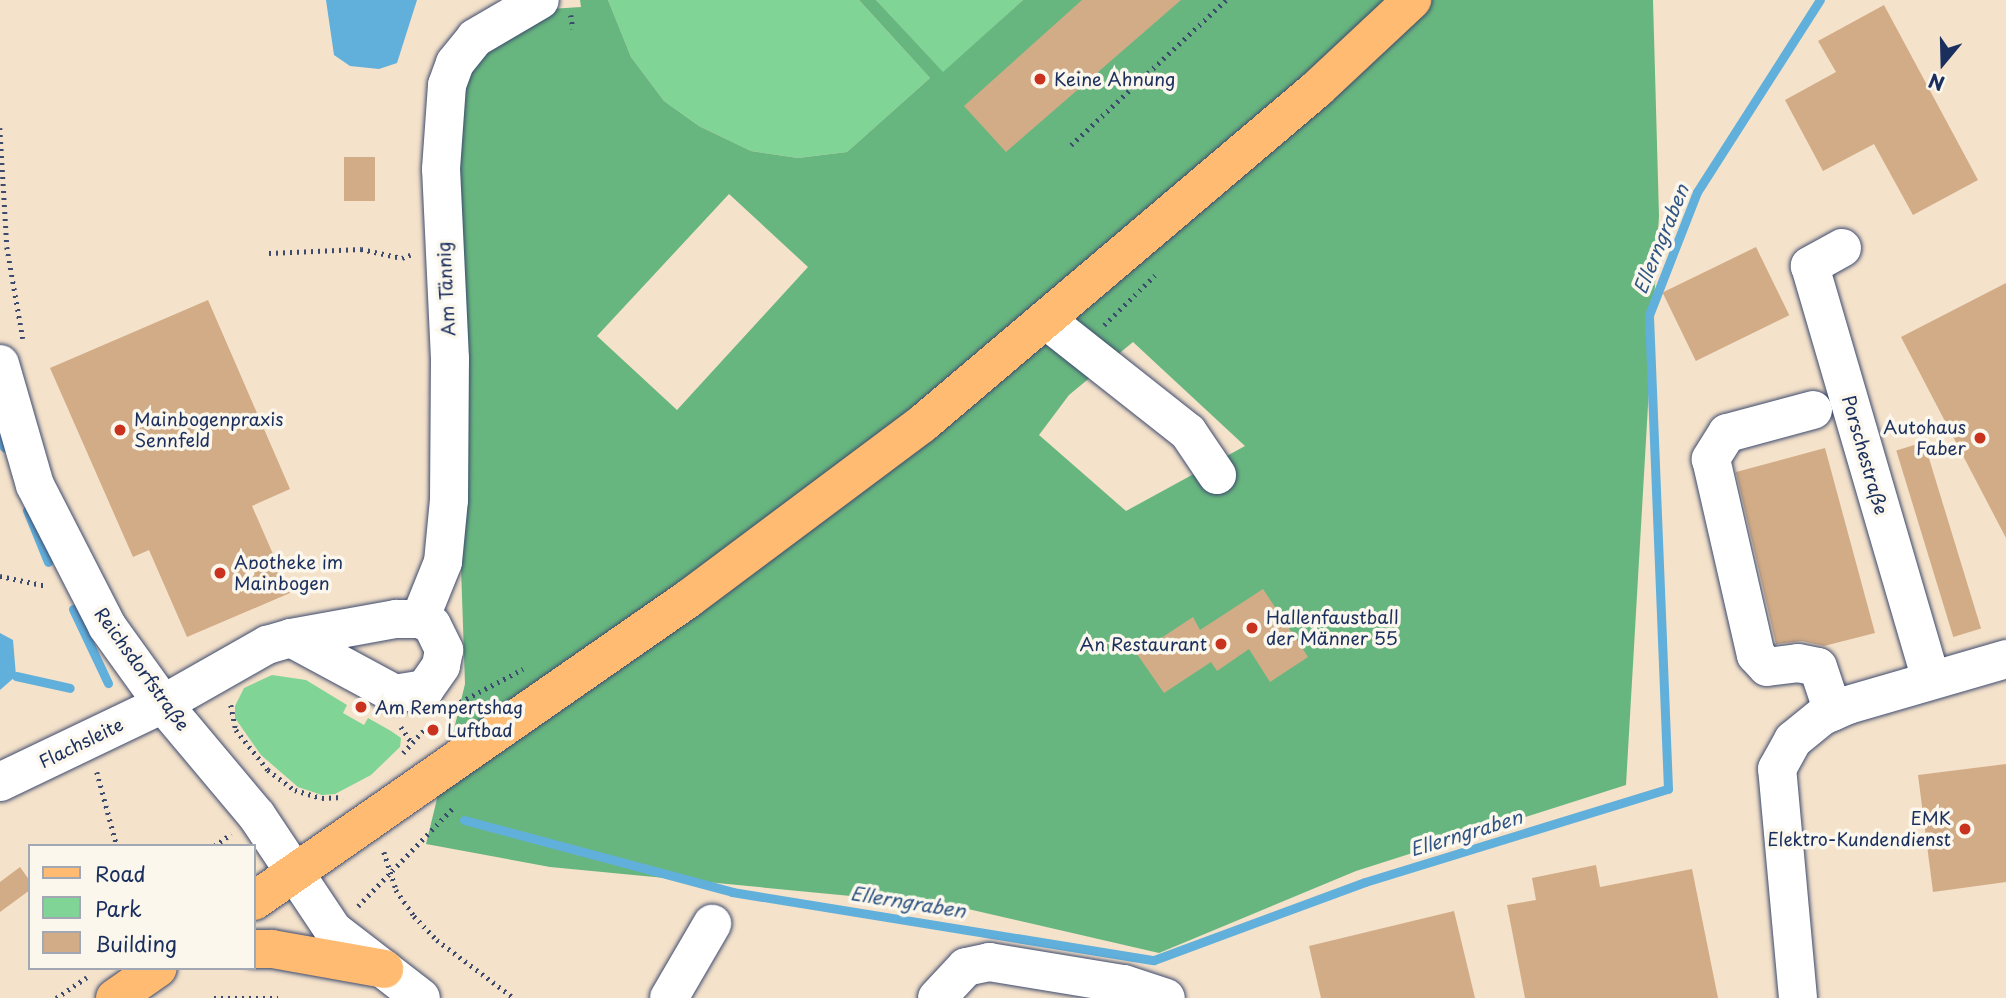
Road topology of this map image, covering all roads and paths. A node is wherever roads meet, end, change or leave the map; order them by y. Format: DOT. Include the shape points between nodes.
graph roads {
  1 [pos="540,0"];
  2 [pos="1226,0"];
  3 [pos="1412,0"];
  4 [pos="0,128"];
  5 [pos="1071,145"];
  6 [pos="444,242"];
  7 [pos="1842,248"];
  8 [pos="269,253"];
  9 [pos="1046,320"];
  10 [pos="13,358"];
  11 [pos="1813,410"];
  12 [pos="1217,475"];
  13 [pos="0,576"];
  14 [pos="83,584"];
  15 [pos="420,619"];
  16 [pos="291,638"];
  17 [pos="2006,659"];
  18 [pos="536,663"];
  19 [pos="1931,680"];
  20 [pos="233,695"];
  21 [pos="163,704"];
  22 [pos="458,704"];
  23 [pos="1833,712"];
  24 [pos="437,718"];
  25 [pos="394,721"];
  26 [pos="86,740"];
  27 [pos="412,743"];
  28 [pos="397,760"];
  29 [pos="0,782"];
  30 [pos="352,803"];
  31 [pos="458,803"];
  32 [pos="116,844"];
  33 [pos="392,872"];
  34 [pos="295,873"];
  35 [pos="256,900"];
  36 [pos="712,925"];
  37 [pos="333,930"];
  38 [pos="256,950"];
  39 [pos="96,970"];
  40 [pos="155,970"];
  41 [pos="384,970"];
  42 [pos="56,998"];
  43 [pos="114,998"];
  44 [pos="214,998"];
  45 [pos="278,998"];
  46 [pos="421,998"];
  47 [pos="514,998"];
  48 [pos="669,998"];
  49 [pos="937,998"];
  50 [pos="1166,998"];
  51 [pos="1798,998"];
  1 -- 6 [label="street, Am Tännig" via="475,38 455,63 443,110"];
  2 -- 5 [label="path"];
  3 -- 9 [label="main road" via="1318,88"];
  4 -- 10 [label="path"];
  6 -- 8 [label="path" via="402,258 361,248"];
  6 -- 15 [label="street, Am Tännig" via="450,359 449,500 443,562"];
  7 -- 19 [label="street, Porschestraße" via="1810,266"];
  9 -- 12 [label="street" via="1188,432"];
  9 -- 30 [label="main road" via="922,424 699,590"];
  10 -- 14 [label="street, Reichsdorfstraße" via="35,485"];
  11 -- 23 [label="street" via="1727,433 1711,458 1756,655 1767,667 1798,663 1818,667 1825,676"];
  13 -- 14 [label="path" via="53,587"];
  14 -- 21 [label="street, Reichsdorfstraße"];
  15 -- 16 [label="street, Flachsleite"];
  15 -- 16 [label="street" via="432,625 444,650 433,680 425,689 409,694 395,694"];
  16 -- 21 [label="street, Flachsleite" via="245,656"];
  17 -- 19 [label="street"];
  18 -- 22 [label="path" via="478,689"];
  19 -- 23 [label="street"];
  20 -- 30 [label="path" via="230,712 236,730 268,770 310,796"];
  21 -- 26 [label="street, Flachsleite"];
  21 -- 34 [label="street, Reichsdorfstraße" via="257,816"];
  23 -- 51 [label="street" via="1793,740 1777,769"];
  24 -- 27 [label="path"];
  25 -- 27 [label="path"];
  26 -- 29 [label="street, Flachsleite"];
  26 -- 32 [label="path"];
  27 -- 28 [label="path"];
  30 -- 33 [label="path" via="388,858"];
  30 -- 34 [label="main road"];
  31 -- 33 [label="path"];
  33 -- 37 [label="path"];
  33 -- 47 [label="path" via="396,890 437,940"];
  34 -- 35 [label="main road"];
  34 -- 37 [label="street, Reichsdorfstraße"];
  36 -- 48 [label="street"];
  37 -- 41 [label="street, Reichsdorfstraße"];
  38 -- 41 [label="main road"];
  39 -- 42 [label="path"];
  40 -- 43 [label="main road"];
  41 -- 46 [label="street, Reichsdorfstraße"];
  44 -- 45 [label="path"];
  49 -- 50 [label="street" via="966,967 989,962 1124,984"];
}
